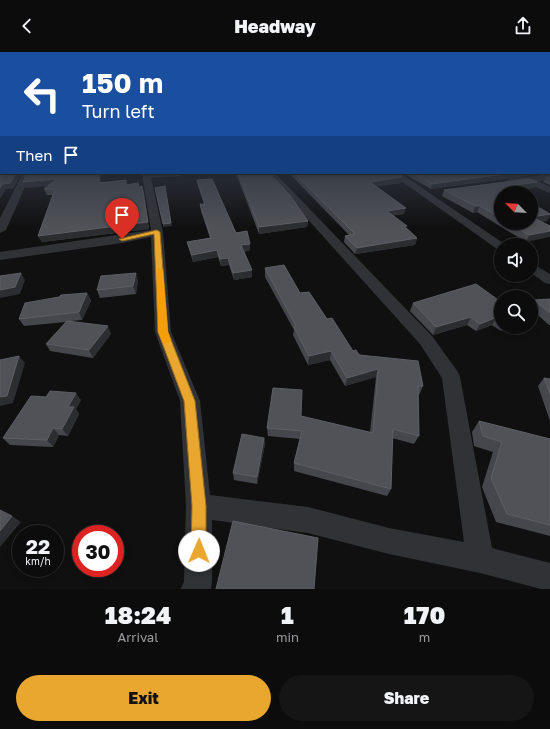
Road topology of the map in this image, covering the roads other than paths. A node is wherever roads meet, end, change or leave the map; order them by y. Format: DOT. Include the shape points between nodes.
graph roads {
  1 [pos="25,178"];
  2 [pos="148,178"];
  3 [pos="275,178"];
  4 [pos="401,178"];
  5 [pos="524,178"];
  6 [pos="542,178"];
  7 [pos="528,180"];
  8 [pos="496,184"];
  9 [pos="550,190"];
  10 [pos="441,192"];
  11 [pos="425,194"];
  12 [pos="0,230"];
  13 [pos="157,232"];
  14 [pos="494,241"];
  15 [pos="0,256"];
  16 [pos="538,272"];
  17 [pos="550,280"];
  18 [pos="199,506"];
  19 [pos="480,559"];
  20 [pos="550,577"];
  21 [pos="196,589"];
  1 -- 12 [label="street"];
  2 -- 13 [label="street"];
  3 -- 19 [label="street" via="426,340 451,378"];
  4 -- 11 [label="street"];
  5 -- 7 [label="street"];
  6 -- 7 [label="street"];
  7 -- 8 [label="street"];
  7 -- 9 [label="street"];
  10 -- 11 [label="street"];
  11 -- 14 [label="street"];
  13 -- 15 [label="street"];
  13 -- 18 [label="street" via="163,332 190,401"];
  16 -- 17 [label="street"];
  18 -- 19 [label="street" via="308,520 389,542"];
  18 -- 21 [label="street"];
  19 -- 20 [label="street"];
}
